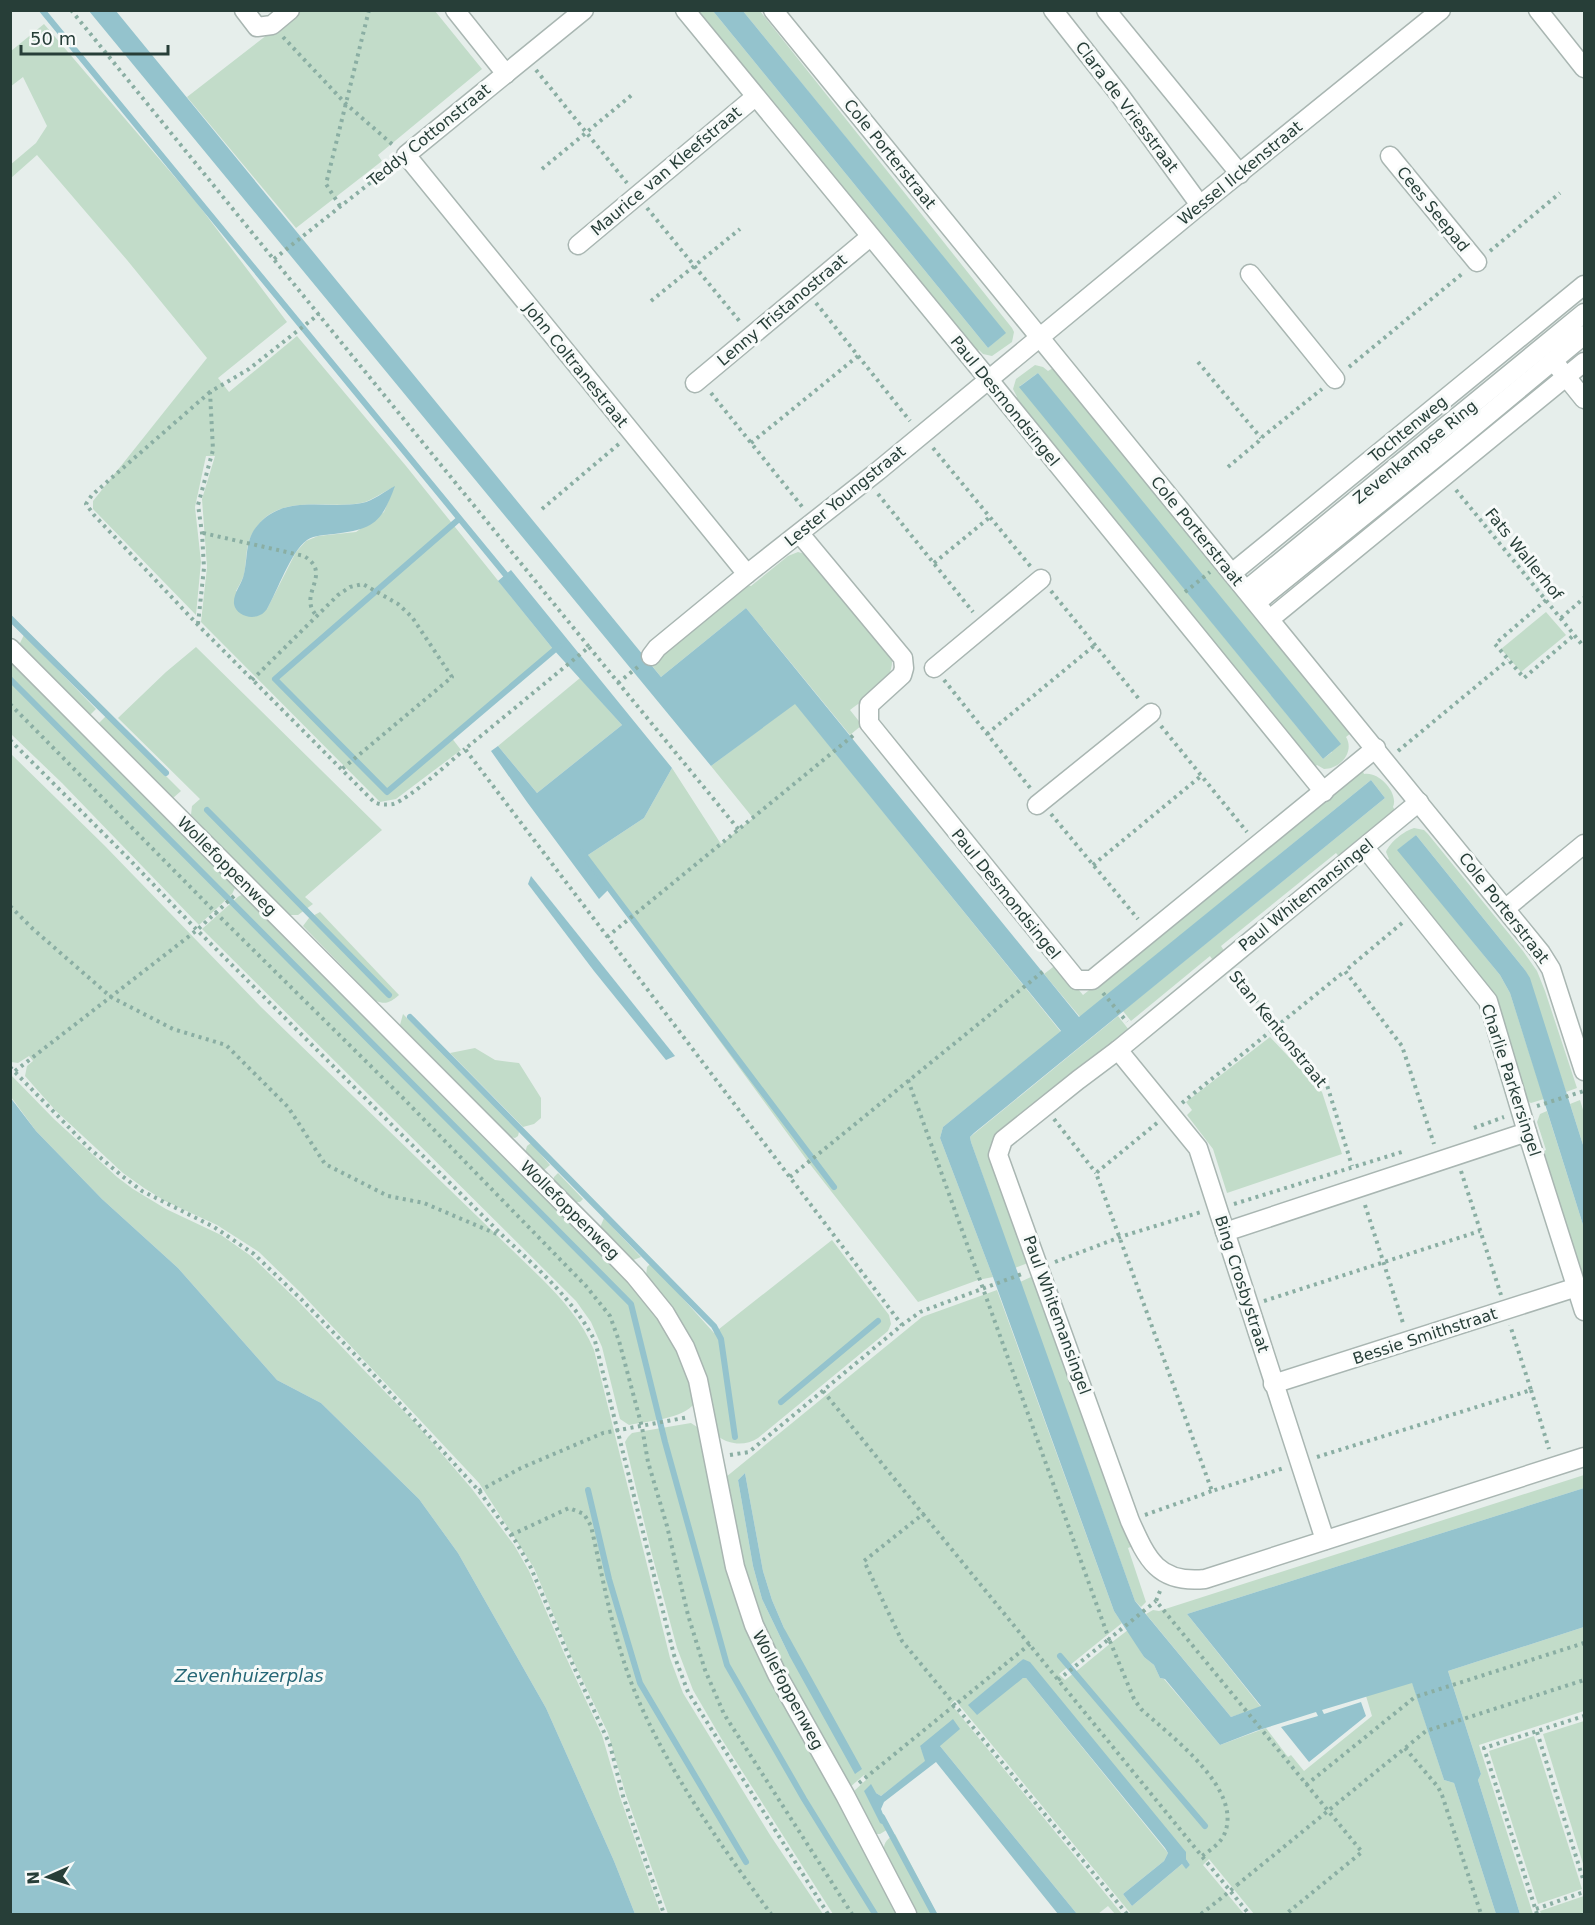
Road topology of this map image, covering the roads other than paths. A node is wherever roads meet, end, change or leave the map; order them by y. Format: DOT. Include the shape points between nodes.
graph roads {
  1 [pos="244,10"];
  2 [pos="290,10"];
  3 [pos="455,10"];
  4 [pos="584,10"];
  5 [pos="685,10"];
  6 [pos="773,10"];
  7 [pos="1106,10"];
  8 [pos="1441,10"];
  9 [pos="1539,10"];
  10 [pos="1054,11"];
  11 [pos="1584,68"];
  12 [pos="506,74"];
  13 [pos="755,97"];
  14 [pos="406,155"];
  15 [pos="1390,156"];
  16 [pos="1240,174"];
  17 [pos="1200,206"];
  18 [pos="870,237"];
  19 [pos="578,245"];
  20 [pos="1477,262"];
  21 [pos="1250,274"];
  22 [pos="1584,285"];
  23 [pos="1584,313"];
  24 [pos="1527,331"];
  25 [pos="1584,335"];
  26 [pos="1040,337"];
  27 [pos="1547,354"];
  28 [pos="1584,362"];
  29 [pos="1566,377"];
  30 [pos="1335,379"];
  31 [pos="989,380"];
  32 [pos="697,381"];
  33 [pos="1584,399"];
  34 [pos="807,528"];
  35 [pos="1232,573"];
  36 [pos="747,574"];
  37 [pos="1041,579"];
  38 [pos="1251,596"];
  39 [pos="1270,619"];
  40 [pos="10,648"];
  41 [pos="651,656"];
  42 [pos="934,668"];
  43 [pos="1151,713"];
  44 [pos="1381,755"];
  45 [pos="1324,792"];
  46 [pos="1419,802"];
  47 [pos="1037,805"];
  48 [pos="1584,844"];
  49 [pos="1365,848"];
  50 [pos="1506,908"];
  51 [pos="1118,1050"];
  52 [pos="1584,1071"];
  53 [pos="1527,1132"];
  54 [pos="1225,1232"];
  55 [pos="1577,1287"];
  56 [pos="1584,1311"];
  57 [pos="1273,1384"];
  58 [pos="1584,1457"];
  59 [pos="1325,1540"];
  60 [pos="907,1914"];
  1 -- 2 [label="street" via="257,27 272,25"];
  3 -- 12 [label="street"];
  4 -- 12 [label="street, Teddy Cottonstraat"];
  5 -- 13 [label="street, Paul Desmondsingel"];
  6 -- 26 [label="street, Cole Porterstraat"];
  7 -- 16 [label="street"];
  8 -- 16 [label="street, Wessel Ilckenstraat"];
  9 -- 11 [label="street"];
  10 -- 17 [label="street, Clara de Vriesstraat"];
  12 -- 14 [label="street, Teddy Cottonstraat"];
  13 -- 18 [label="street, Paul Desmondsingel"];
  13 -- 19 [label="street, Maurice van Kleefstraat"];
  14 -- 36 [label="street, John Coltranestraat"];
  15 -- 20 [label="street, Cees Seepad"];
  16 -- 17 [label="street, Wessel Ilckenstraat"];
  17 -- 26 [label="street, Wessel Ilckenstraat"];
  18 -- 31 [label="street, Paul Desmondsingel"];
  18 -- 32 [label="street, Lenny Tristanostraat"];
  21 -- 30 [label="street"];
  22 -- 24 [label="street, Tochtenweg"];
  23 -- 27 [label="street, Zevenkampse Ring"];
  24 -- 27 [label="street"];
  24 -- 35 [label="street, Tochtenweg"];
  25 -- 27 [label="street, Zevenkampse Ring"];
  26 -- 31 [label="street, Lester Youngstraat"];
  26 -- 35 [label="street, Cole Porterstraat"];
  27 -- 29 [label="street"];
  27 -- 38 [label="street, Zevenkampse Ring"];
  28 -- 29 [label="street"];
  29 -- 33 [label="street"];
  29 -- 39 [label="street"];
  31 -- 34 [label="street, Lester Youngstraat"];
  31 -- 45 [label="street, Paul Desmondsingel"];
  34 -- 36 [label="street, Lester Youngstraat"];
  34 -- 45 [label="street, Paul Desmondsingel" via="903,658 902,675 869,705 869,723 1077,980 1092,980"];
  35 -- 38 [label="street, Cole Porterstraat"];
  36 -- 41 [label="street, Lester Youngstraat"];
  37 -- 42 [label="street"];
  38 -- 39 [label="street, Cole Porterstraat"];
  39 -- 44 [label="street, Cole Porterstraat"];
  40 -- 60 [label="street, Wollefoppenweg" via="635,1276 665,1313 698,1380 735,1567 754,1625"];
  43 -- 47 [label="street"];
  44 -- 45 [label="street, Paul Desmondsingel"];
  44 -- 46 [label="street, Cole Porterstraat"];
  46 -- 49 [label="street, Paul Whitemansingel"];
  46 -- 50 [label="street, Cole Porterstraat"];
  48 -- 50 [label="street"];
  49 -- 51 [label="street, Paul Whitemansingel"];
  49 -- 53 [label="street, Charlie Parkersingel" via="1488,1001 1529,1109"];
  50 -- 52 [label="street, Cole Porterstraat" via="1551,969"];
  51 -- 54 [label="street, Bing Crosbystraat" via="1198,1148"];
  51 -- 59 [label="street, Paul Whitemansingel" via="1003,1140 998,1155 1130,1521 1143,1550 1155,1565 1167,1575 1190,1581"];
  53 -- 54 [label="street"];
  53 -- 55 [label="street, Charlie Parkersingel"];
  54 -- 57 [label="street, Bing Crosbystraat"];
  55 -- 56 [label="street, Charlie Parkersingel"];
  55 -- 57 [label="street, Bessie Smithstraat"];
  57 -- 59 [label="street, Bing Crosbystraat"];
  58 -- 59 [label="street"];
}
